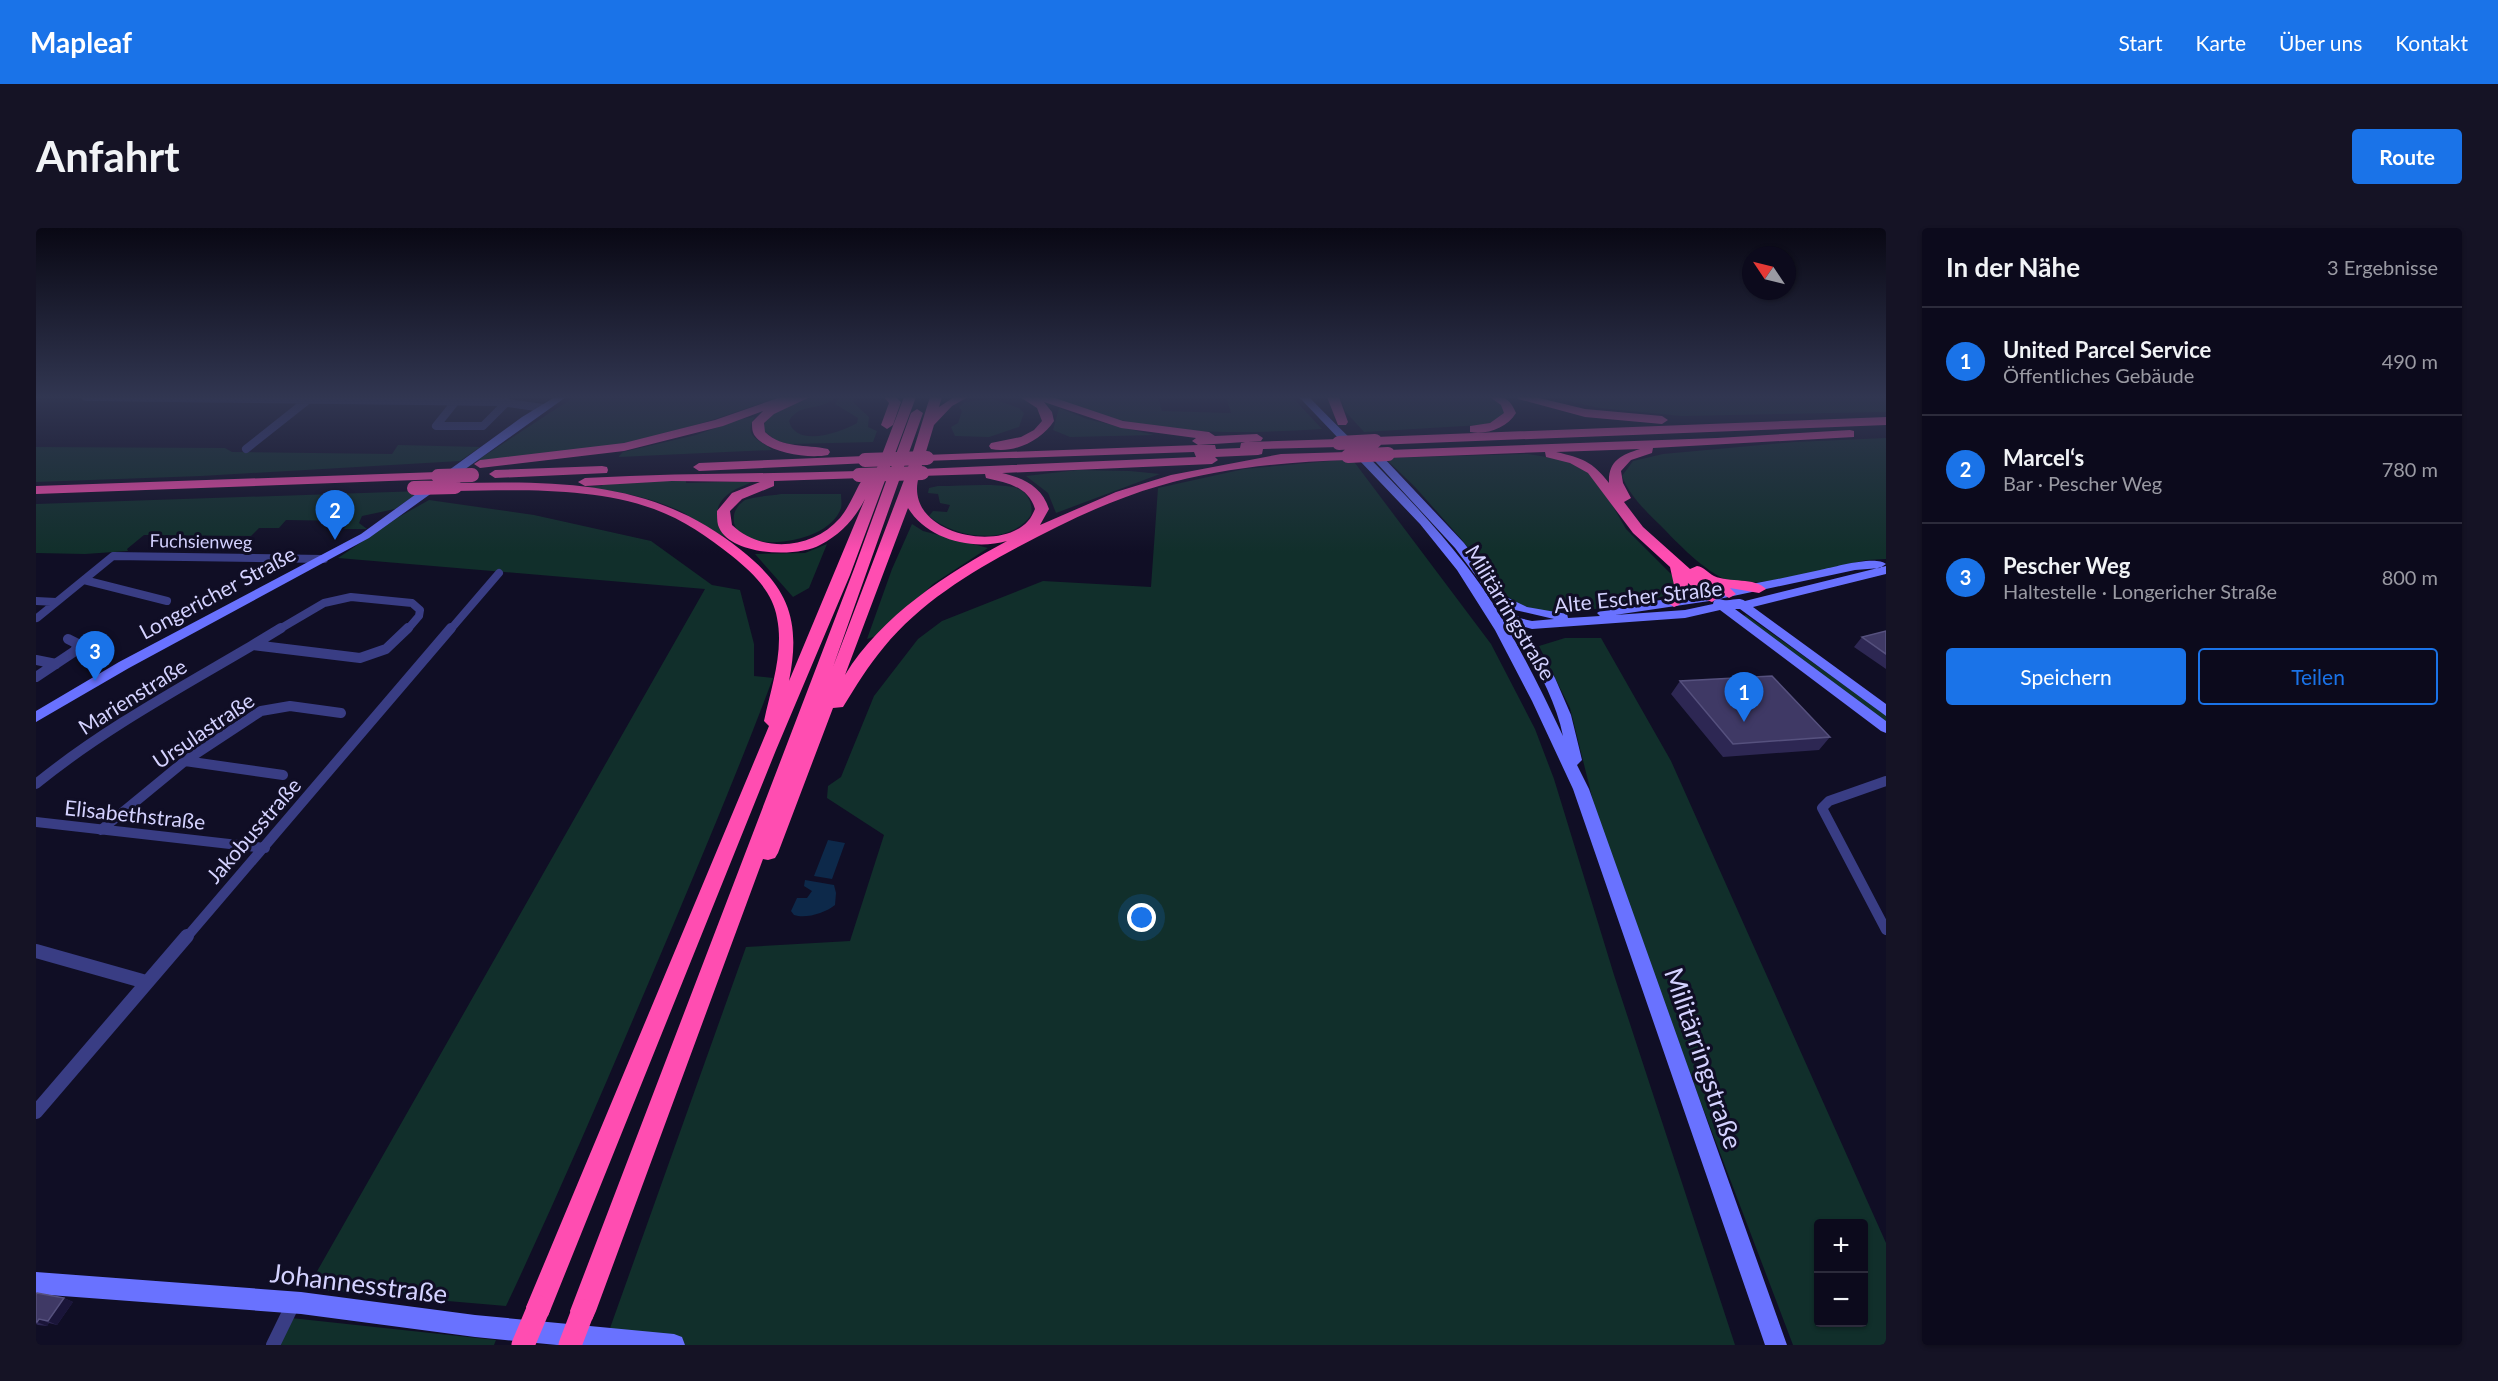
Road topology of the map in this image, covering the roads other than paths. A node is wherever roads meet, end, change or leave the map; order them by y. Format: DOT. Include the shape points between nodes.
graph roads {
  1 [pos="486,449"];
  2 [pos="613,449"];
  3 [pos="797,449"];
  4 [pos="877,449"];
  5 [pos="891,449"];
  6 [pos="905,449"];
  7 [pos="925,449"];
  8 [pos="970,449"];
  9 [pos="1272,449"];
  10 [pos="1327,449"];
  11 [pos="1354,449"];
  12 [pos="1369,449"];
  13 [pos="1454,449"];
  14 [pos="1495,449"];
  15 [pos="1531,449"];
  16 [pos="1661,449"];
  17 [pos="1482,451"];
  18 [pos="1293,457"];
  19 [pos="923,465"];
  20 [pos="864,467"];
  21 [pos="948,471"];
  22 [pos="468,477"];
  23 [pos="819,477"];
  24 [pos="434,480"];
  25 [pos="258,482"];
  26 [pos="504,486"];
  27 [pos="341,487"];
  28 [pos="36,490"];
  29 [pos="36,499"];
  30 [pos="324,560"];
  31 [pos="846,562"];
  32 [pos="1886,563"];
  33 [pos="1677,567"];
  34 [pos="1886,570"];
  35 [pos="499,573"];
  36 [pos="1705,576"];
  37 [pos="84,580"];
  38 [pos="1759,589"];
  39 [pos="1775,597"];
  40 [pos="1501,599"];
  41 [pos="1721,599"];
  42 [pos="36,601"];
  43 [pos="167,601"];
  44 [pos="56,602"];
  45 [pos="1674,602"];
  46 [pos="1486,605"];
  47 [pos="1744,605"];
  48 [pos="1684,614"];
  49 [pos="37,618"];
  50 [pos="1515,621"];
  51 [pos="1559,621"];
  52 [pos="1500,627"];
  53 [pos="1752,629"];
  54 [pos="68,639"];
  55 [pos="1790,639"];
  56 [pos="252,645"];
  57 [pos="1531,648"];
  58 [pos="36,660"];
  59 [pos="56,664"];
  60 [pos="36,677"];
  61 [pos="1886,711"];
  62 [pos="341,713"];
  63 [pos="36,717"];
  64 [pos="1886,728"];
  65 [pos="767,750"];
  66 [pos="185,761"];
  67 [pos="803,765"];
  68 [pos="283,775"];
  69 [pos="1886,781"];
  70 [pos="36,784"];
  71 [pos="1581,789"];
  72 [pos="36,822"];
  73 [pos="101,830"];
  74 [pos="265,848"];
  75 [pos="1886,930"];
  76 [pos="36,951"];
  77 [pos="146,982"];
  78 [pos="685,1046"];
  79 [pos="38,1106"];
  80 [pos="36,1283"];
  81 [pos="294,1302"];
  82 [pos="273,1345"];
  83 [pos="524,1345"];
  84 [pos="570,1345"];
  85 [pos="674,1345"];
  86 [pos="1776,1345"];
  1 -- 30 [label="main road, Longericher Straße"];
  2 -- 22 [label="highway"];
  3 -- 20 [label="highway"];
  4 -- 20 [label="highway"];
  5 -- 31 [label="highway"];
  6 -- 78 [label="highway"];
  7 -- 19 [label="highway"];
  8 -- 19 [label="highway"];
  9 -- 19 [label="highway"];
  10 -- 18 [label="highway"];
  11 -- 46 [label="main road, Militärringstraße" via="1438,538"];
  12 -- 40 [label="main road, Militärringstraße" via="1431,513"];
  13 -- 17 [label="highway"];
  14 -- 17 [label="highway"];
  15 -- 17 [label="highway"];
  16 -- 36 [label="highway" via="1630,455 1618,464 1614,476 1627,501"];
  17 -- 33 [label="highway" via="1544,452 1588,467 1602,479 1631,522"];
  18 -- 21 [label="highway"];
  18 -- 67 [label="highway" via="1152,483 1094,505 986,558 917,608 864,660"];
  19 -- 20 [label="highway, bridge"];
  19 -- 20 [label="highway"];
  19 -- 21 [label="highway"];
  19 -- 21 [label="highway" via="912,504 937,529 959,538 987,540 1013,536 1035,524 1040,516 1041,502 1021,483 1000,476"];
  19 -- 67 [label="highway"];
  20 -- 22 [label="highway"];
  20 -- 22 [label="highway" via="655,468"];
  20 -- 23 [label="highway"];
  20 -- 23 [label="highway" via="842,525 822,539 804,546 772,549 740,541 726,529 725,509 747,491 774,482"];
  20 -- 31 [label="highway"];
  22 -- 24 [label="highway"];
  22 -- 25 [label="highway" via="452,466"];
  22 -- 26 [label="highway"];
  22 -- 27 [label="highway, bridge" via="414,488"];
  23 -- 26 [label="highway" via="672,477"];
  24 -- 25 [label="highway"];
  24 -- 27 [label="highway"];
  25 -- 28 [label="highway"];
  26 -- 65 [label="highway" via="599,491 647,501 705,528 762,576 785,615 787,636"];
  27 -- 29 [label="highway"];
  30 -- 37 [label="street, Fuchsienweg" via="113,556"];
  30 -- 63 [label="main road, Longericher Straße" via="124,665"];
  31 -- 65 [label="highway"];
  32 -- 38 [label="main road, Alte Escher Straße" via="1855,566"];
  33 -- 41 [label="highway"];
  33 -- 45 [label="highway" via="1682,584"];
  34 -- 39 [label="main road, Alte Escher Straße"];
  35 -- 74 [label="street, Jakobusstraße"];
  36 -- 38 [label="highway"];
  36 -- 41 [label="highway"];
  37 -- 43 [label="street"];
  37 -- 44 [label="street"];
  38 -- 41 [label="main road, Alte Escher Straße"];
  39 -- 47 [label="main road, Alte Escher Straße"];
  39 -- 55 [label="main road" via="1769,602 1769,614"];
  40 -- 50 [label="main road, Militärringstraße"];
  40 -- 51 [label="main road"];
  41 -- 45 [label="main road, Alte Escher Straße"];
  41 -- 47 [label="main road, Alte Escher Straße"];
  41 -- 48 [label="main road, Alte Escher Straße"];
  41 -- 53 [label="main road"];
  42 -- 44 [label="street"];
  44 -- 49 [label="street"];
  45 -- 51 [label="main road, Alte Escher Straße"];
  46 -- 50 [label="main road"];
  46 -- 52 [label="main road, Militärringstraße"];
  47 -- 55 [label="main road"];
  48 -- 51 [label="main road, Alte Escher Straße"];
  48 -- 53 [label="main road" via="1725,619"];
  50 -- 51 [label="main road, Alte Escher Straße" via="1532,626"];
  50 -- 52 [label="main road"];
  50 -- 57 [label="main road, Militärringstraße"];
  51 -- 57 [label="main road" via="1538,630"];
  52 -- 71 [label="main road, Militärringstraße"];
  53 -- 64 [label="main road"];
  54 -- 59 [label="street" via="78,644 75,651"];
  55 -- 61 [label="main road"];
  56 -- 56 [label="street, Marienstraße" via="370,657 392,646 420,610 405,602 337,599"];
  56 -- 70 [label="street, Marienstraße" via="94,743"];
  57 -- 71 [label="main road, Militärringstraße" via="1565,718"];
  58 -- 59 [label="street"];
  59 -- 60 [label="street"];
  62 -- 66 [label="street, Ursulastraße" via="271,706"];
  65 -- 83 [label="highway, bridge"];
  66 -- 68 [label="street"];
  66 -- 73 [label="street, Ursulastraße"];
  67 -- 78 [label="highway" via="696,1036"];
  69 -- 75 [label="street" via="1829,801 1822,808"];
  71 -- 86 [label="main road, Militärringstraße"];
  72 -- 73 [label="street, Elisabethstraße"];
  73 -- 74 [label="street, Elisabethstraße"];
  74 -- 77 [label="street, Jakobusstraße"];
  76 -- 77 [label="street"];
  77 -- 79 [label="street, Jakobusstraße"];
  78 -- 84 [label="highway, bridge"];
  80 -- 81 [label="main road, Johannesstraße"];
  81 -- 82 [label="street"];
  81 -- 85 [label="main road, Johannesstraße" via="475,1326"];
}
